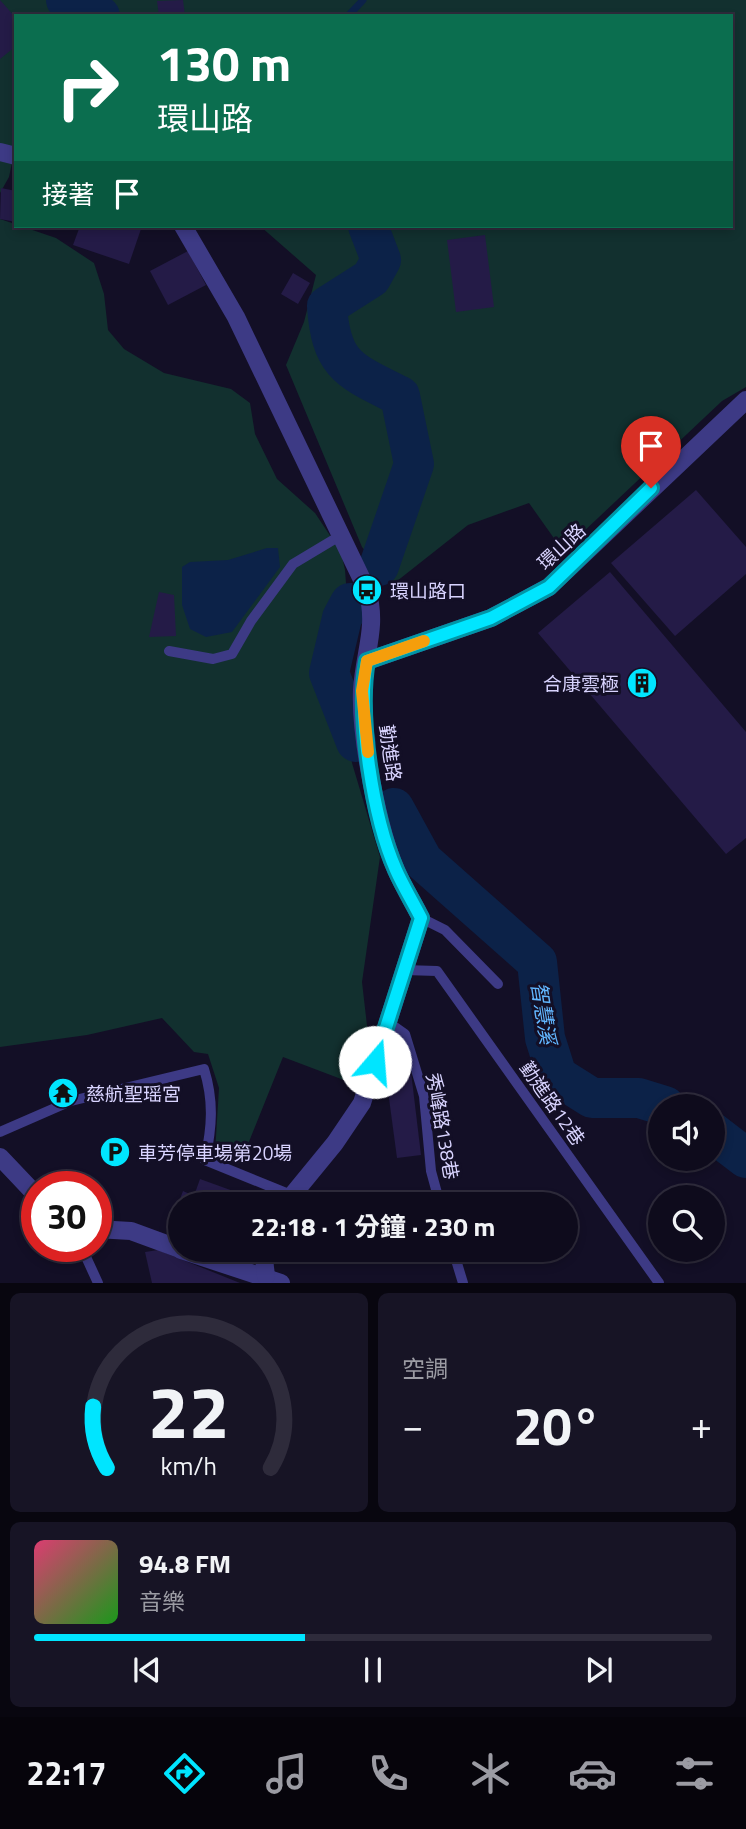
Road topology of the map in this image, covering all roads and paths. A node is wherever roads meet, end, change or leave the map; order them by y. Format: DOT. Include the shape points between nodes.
graph roads {
  1 [pos="184,228"];
  2 [pos="746,400"];
  3 [pos="343,534"];
  4 [pos="169,651"];
  5 [pos="367,661"];
  6 [pos="421,918"];
  7 [pos="404,970"];
  8 [pos="499,985"];
  9 [pos="388,1022"];
  10 [pos="0,1132"];
  11 [pos="0,1157"];
  12 [pos="21,1179"];
  13 [pos="271,1192"];
  14 [pos="295,1192"];
  15 [pos="437,1192"];
  16 [pos="112,1230"];
  17 [pos="168,1244"];
  18 [pos="89,1262"];
  19 [pos="215,1262"];
  20 [pos="268,1262"];
  21 [pos="457,1262"];
  22 [pos="274,1279"];
  23 [pos="98,1283"];
  24 [pos="463,1283"];
  25 [pos="659,1283"];
  1 -- 3 [label="street, 勤進路" via="236,317"];
  2 -- 5 [label="street, 環山路" via="549,587 491,618"];
  3 -- 4 [label="lane" via="293,564 232,654 213,659"];
  3 -- 5 [label="street, 勤進路" via="374,613"];
  5 -- 6 [label="street, 勤進路" via="362,691 377,802 395,868"];
  6 -- 7 [label="street"];
  6 -- 8 [label="lane" via="444,930"];
  7 -- 9 [label="street"];
  7 -- 25 [label="lane, 勤進路12巷" via="437,971"];
  9 -- 14 [label="street" via="362,1103"];
  9 -- 15 [label="lane, 秀峰路138巷" via="405,1034 424,1096"];
  10 -- 13 [label="lane" via="71,1101 204,1069 212,1096 205,1160"];
  11 -- 12 [label="street"];
  16 -- 17 [label="street" via="131,1231"];
  18 -- 23 [label="lane"];
  19 -- 22 [label="street"];
  20 -- 22 [label="street"];
  21 -- 24 [label="lane"];
}
